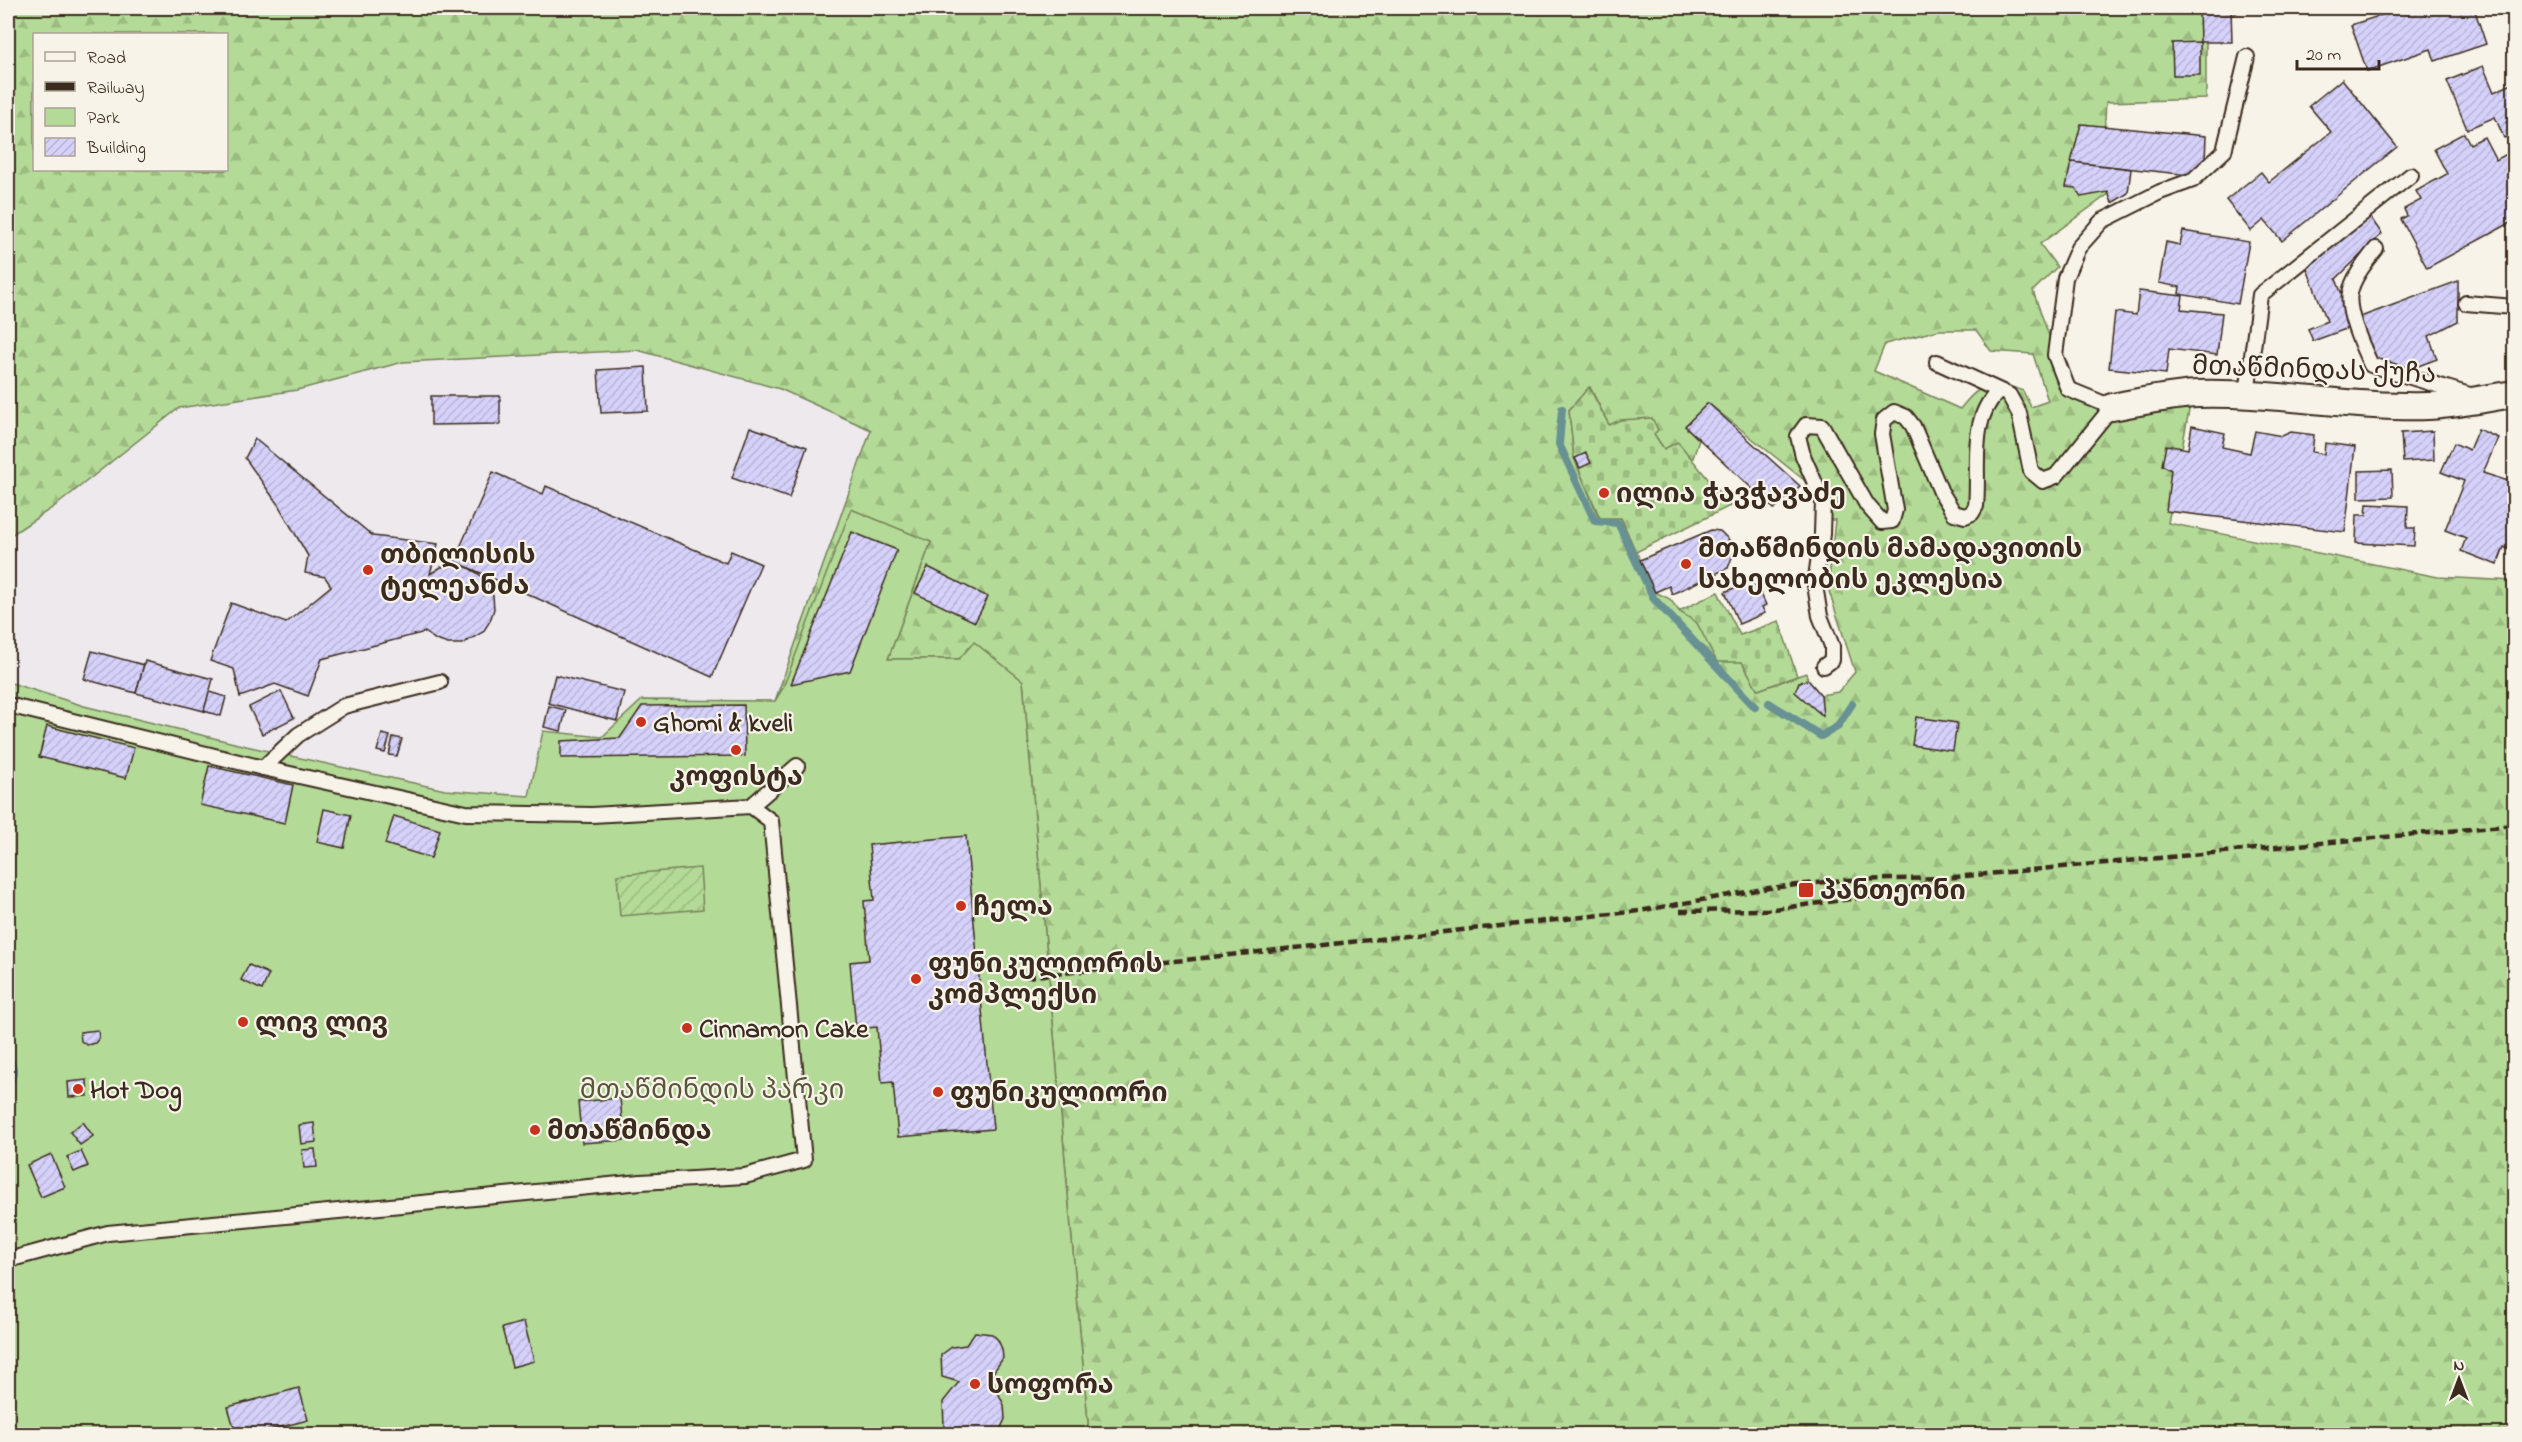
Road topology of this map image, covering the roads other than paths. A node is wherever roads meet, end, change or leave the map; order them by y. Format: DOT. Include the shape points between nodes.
graph roads {
  1 [pos="2247,57"];
  2 [pos="2411,175"];
  3 [pos="2376,249"];
  4 [pos="2466,303"];
  5 [pos="2514,307"];
  6 [pos="1937,362"];
  7 [pos="1998,392"];
  8 [pos="2247,394"];
  9 [pos="2514,394"];
  10 [pos="2481,399"];
  11 [pos="2112,407"];
  12 [pos="1824,666"];
  13 [pos="440,682"];
  14 [pos="8,705"];
  15 [pos="797,766"];
  16 [pos="262,768"];
  17 [pos="751,806"];
  18 [pos="8,1260"];
  1 -- 11 [label="lane" via="2224,150 2193,180 2102,221 2078,248 2065,278 2055,355 2068,389"];
  2 -- 8 [label="lane" via="2260,295"];
  3 -- 10 [label="lane" via="2349,294 2371,365"];
  4 -- 5 [label="lane"];
  6 -- 7 [label="lane"];
  7 -- 11 [label="lane" via="2009,395 2019,413 2031,471 2043,481 2056,476"];
  7 -- 12 [label="lane" via="1989,400 1978,430 1976,506 1965,516 1954,513 1941,492 1919,437 1906,417 1894,412 1884,420 1882,434 1895,510 1892,521 1882,522 1867,505 1822,426 1806,425 1798,436 1823,501 1815,585 1820,616 1832,646 1832,660"];
  8 -- 10 [label="street, მთაწმინდას ქუჩა" via="2430,406"];
  8 -- 11 [label="street, მთაწმინდას ქუჩა" via="2164,396"];
  9 -- 10 [label="street, მთაწმინდას ქუჩა"];
  13 -- 16 [label="lane" via="344,706 298,735"];
  14 -- 16 [label="lane"];
  15 -- 17 [label="lane"];
  16 -- 17 [label="lane" via="466,813 592,815"];
  17 -- 18 [label="lane" via="771,821 804,1160 745,1176 641,1182 108,1233"];
}
